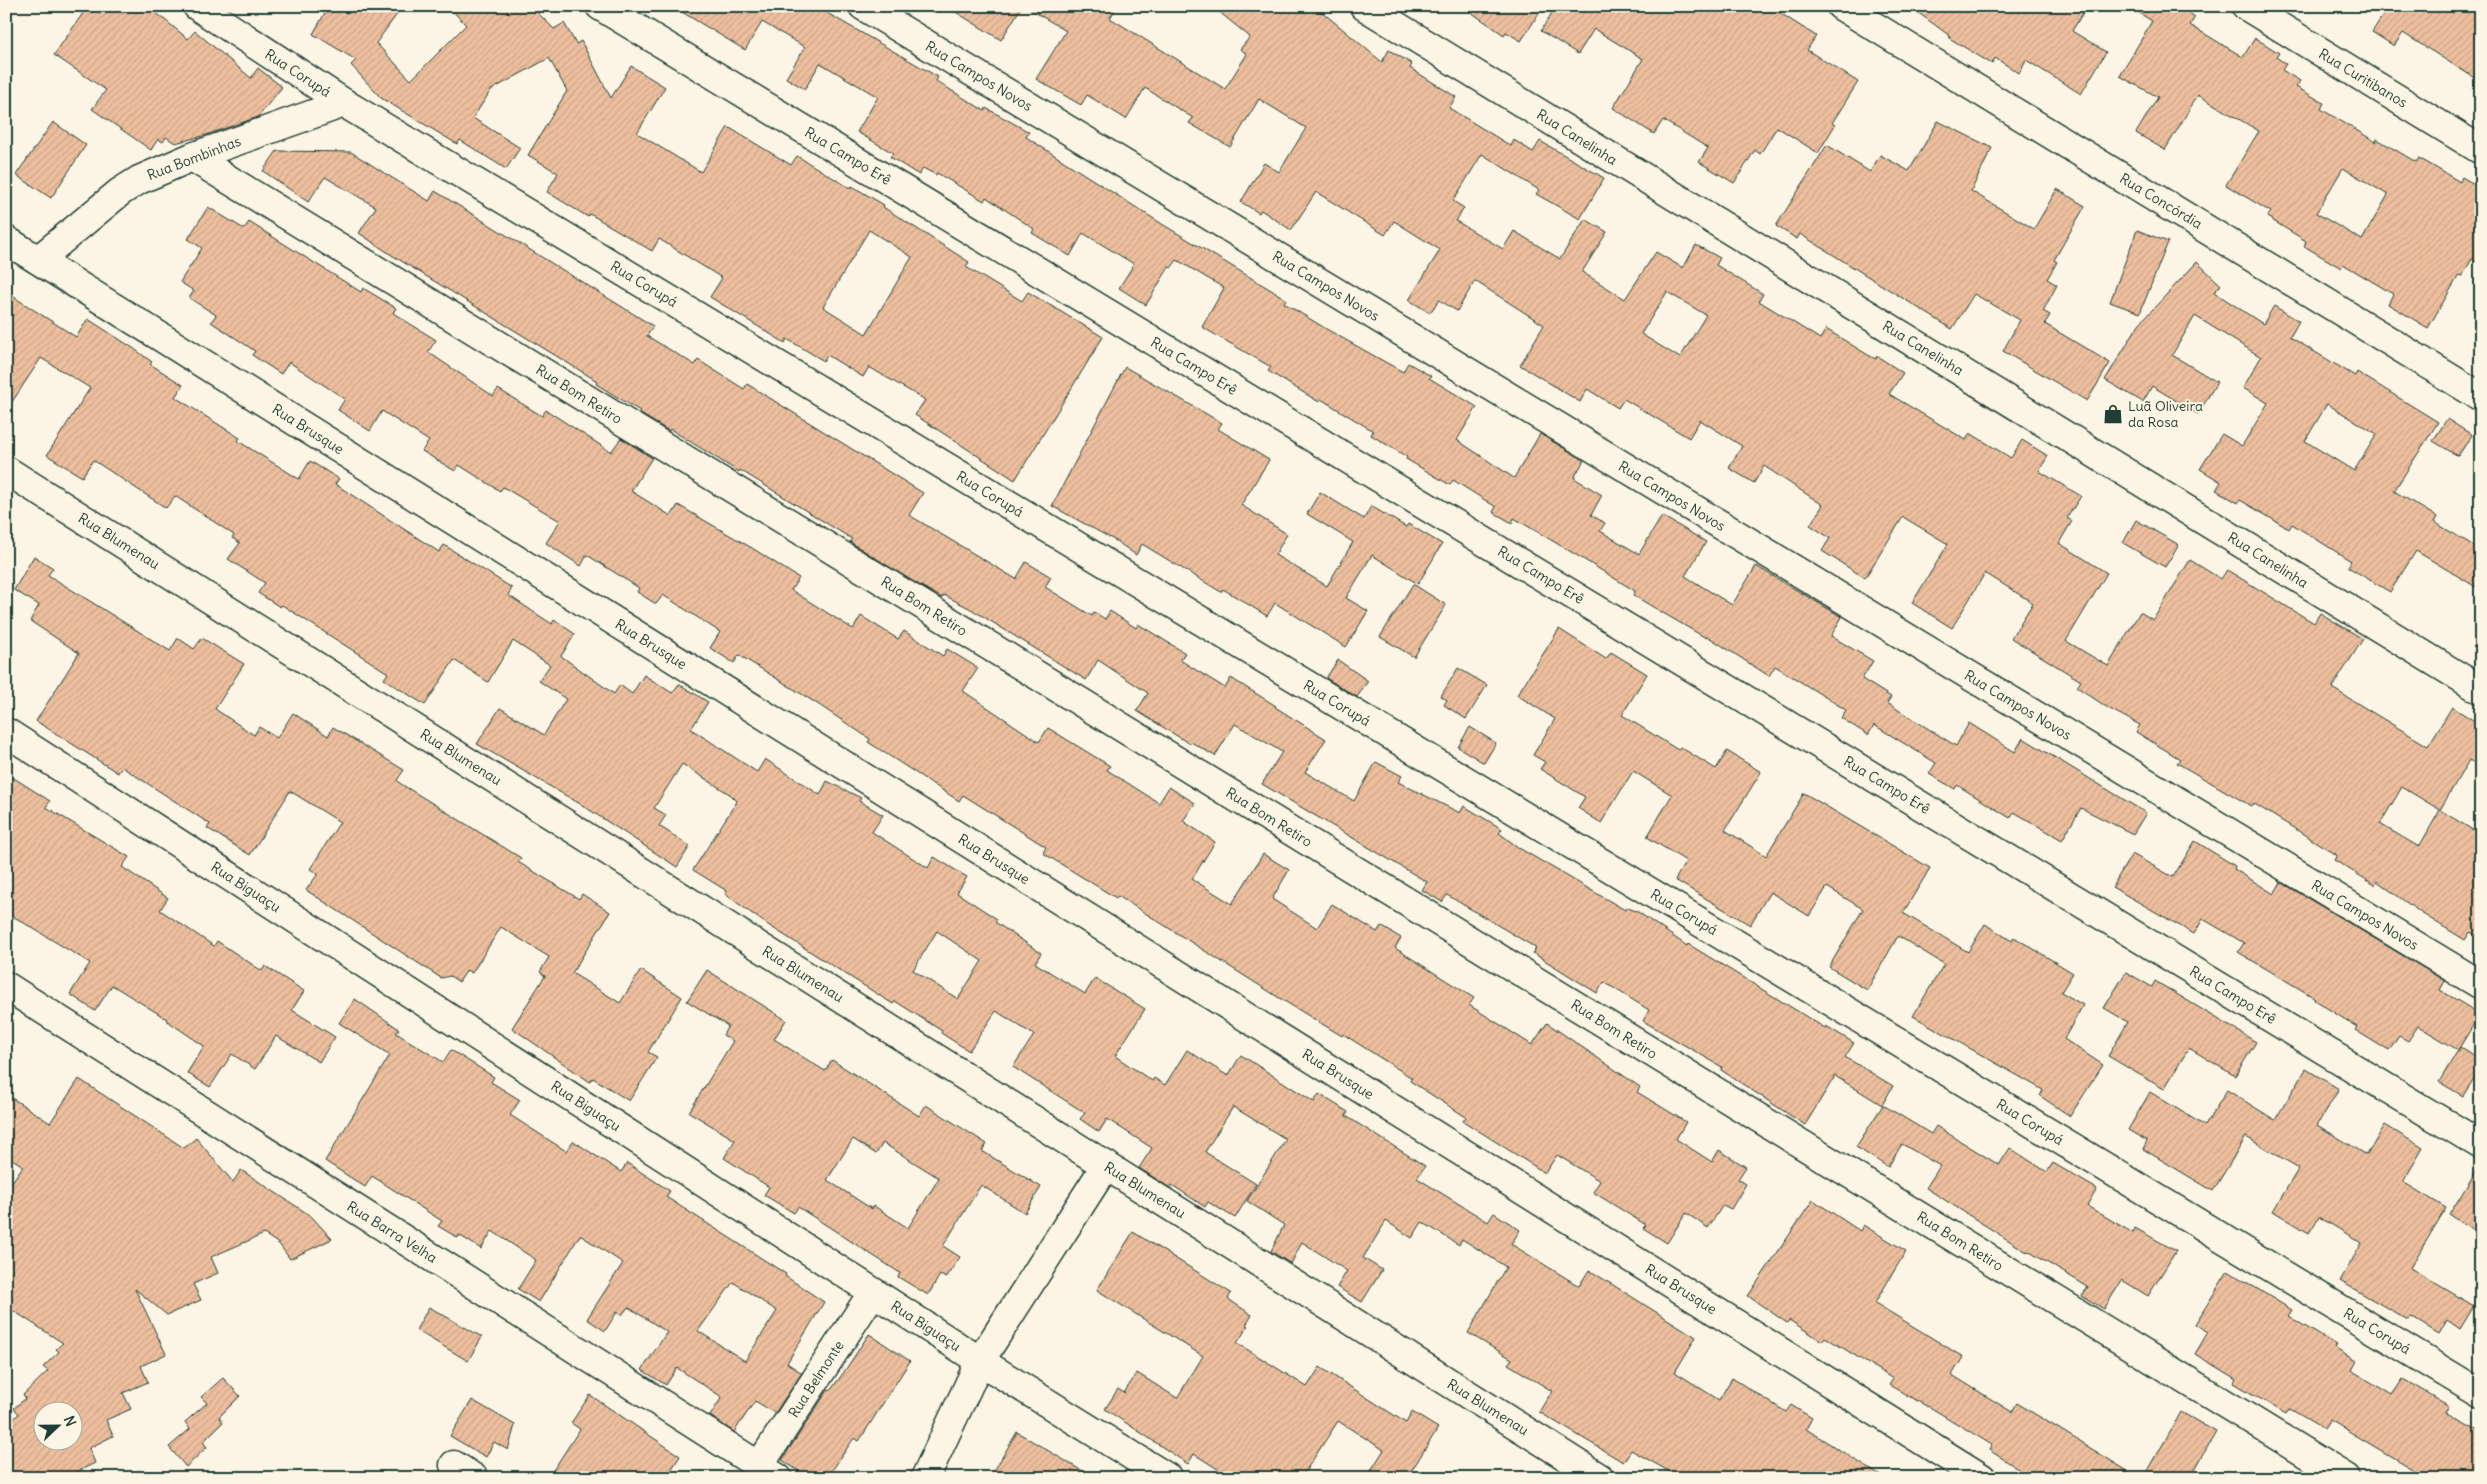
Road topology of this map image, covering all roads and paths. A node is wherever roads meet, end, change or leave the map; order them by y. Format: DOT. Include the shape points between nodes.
graph roads {
  1 [pos="197,6"];
  2 [pos="600,6"];
  3 [pos="863,6"];
  4 [pos="1364,6"];
  5 [pos="1841,6"];
  6 [pos="2246,6"];
  7 [pos="344,103"];
  8 [pos="2481,150"];
  9 [pos="192,157"];
  10 [pos="6,240"];
  11 [pos="38,260"];
  12 [pos="2481,397"];
  13 [pos="6,470"];
  14 [pos="2481,690"];
  15 [pos="6,732"];
  16 [pos="2481,985"];
  17 [pos="6,986"];
  18 [pos="2481,1145"];
  19 [pos="1106,1165"];
  20 [pos="872,1292"];
  21 [pos="980,1361"];
  22 [pos="2481,1394"];
  23 [pos="769,1472"];
  24 [pos="925,1478"];
  25 [pos="1168,1478"];
  26 [pos="1600,1478"];
  27 [pos="1982,1478"];
  28 [pos="2346,1478"];
  1 -- 7 [label="street, Rua Corupá"];
  2 -- 18 [label="street, Rua Campo Erê"];
  3 -- 16 [label="street, Rua Campos Novos"];
  4 -- 14 [label="street, Rua Canelinha"];
  5 -- 12 [label="street, Rua Concórdia"];
  6 -- 8 [label="street, Rua Curitibanos"];
  7 -- 9 [label="street, Rua Bombinhas"];
  7 -- 22 [label="street, Rua Corupá"];
  9 -- 11 [label="street, Rua Bombinhas" via="152,173 120,192"];
  9 -- 28 [label="street, Rua Bom Retiro"];
  10 -- 11 [label="street, Rua Brusque"];
  11 -- 27 [label="street, Rua Brusque"];
  13 -- 19 [label="street, Rua Blumenau"];
  15 -- 20 [label="street, Rua Biguaçu"];
  17 -- 23 [label="street, Rua Barra Velha"];
  19 -- 21 [label="street"];
  19 -- 26 [label="street, Rua Blumenau"];
  20 -- 21 [label="street, Rua Biguaçu"];
  20 -- 23 [label="street, Rua Belmonte"];
  21 -- 24 [label="street"];
  21 -- 25 [label="street, Rua Biguaçu"];
}
